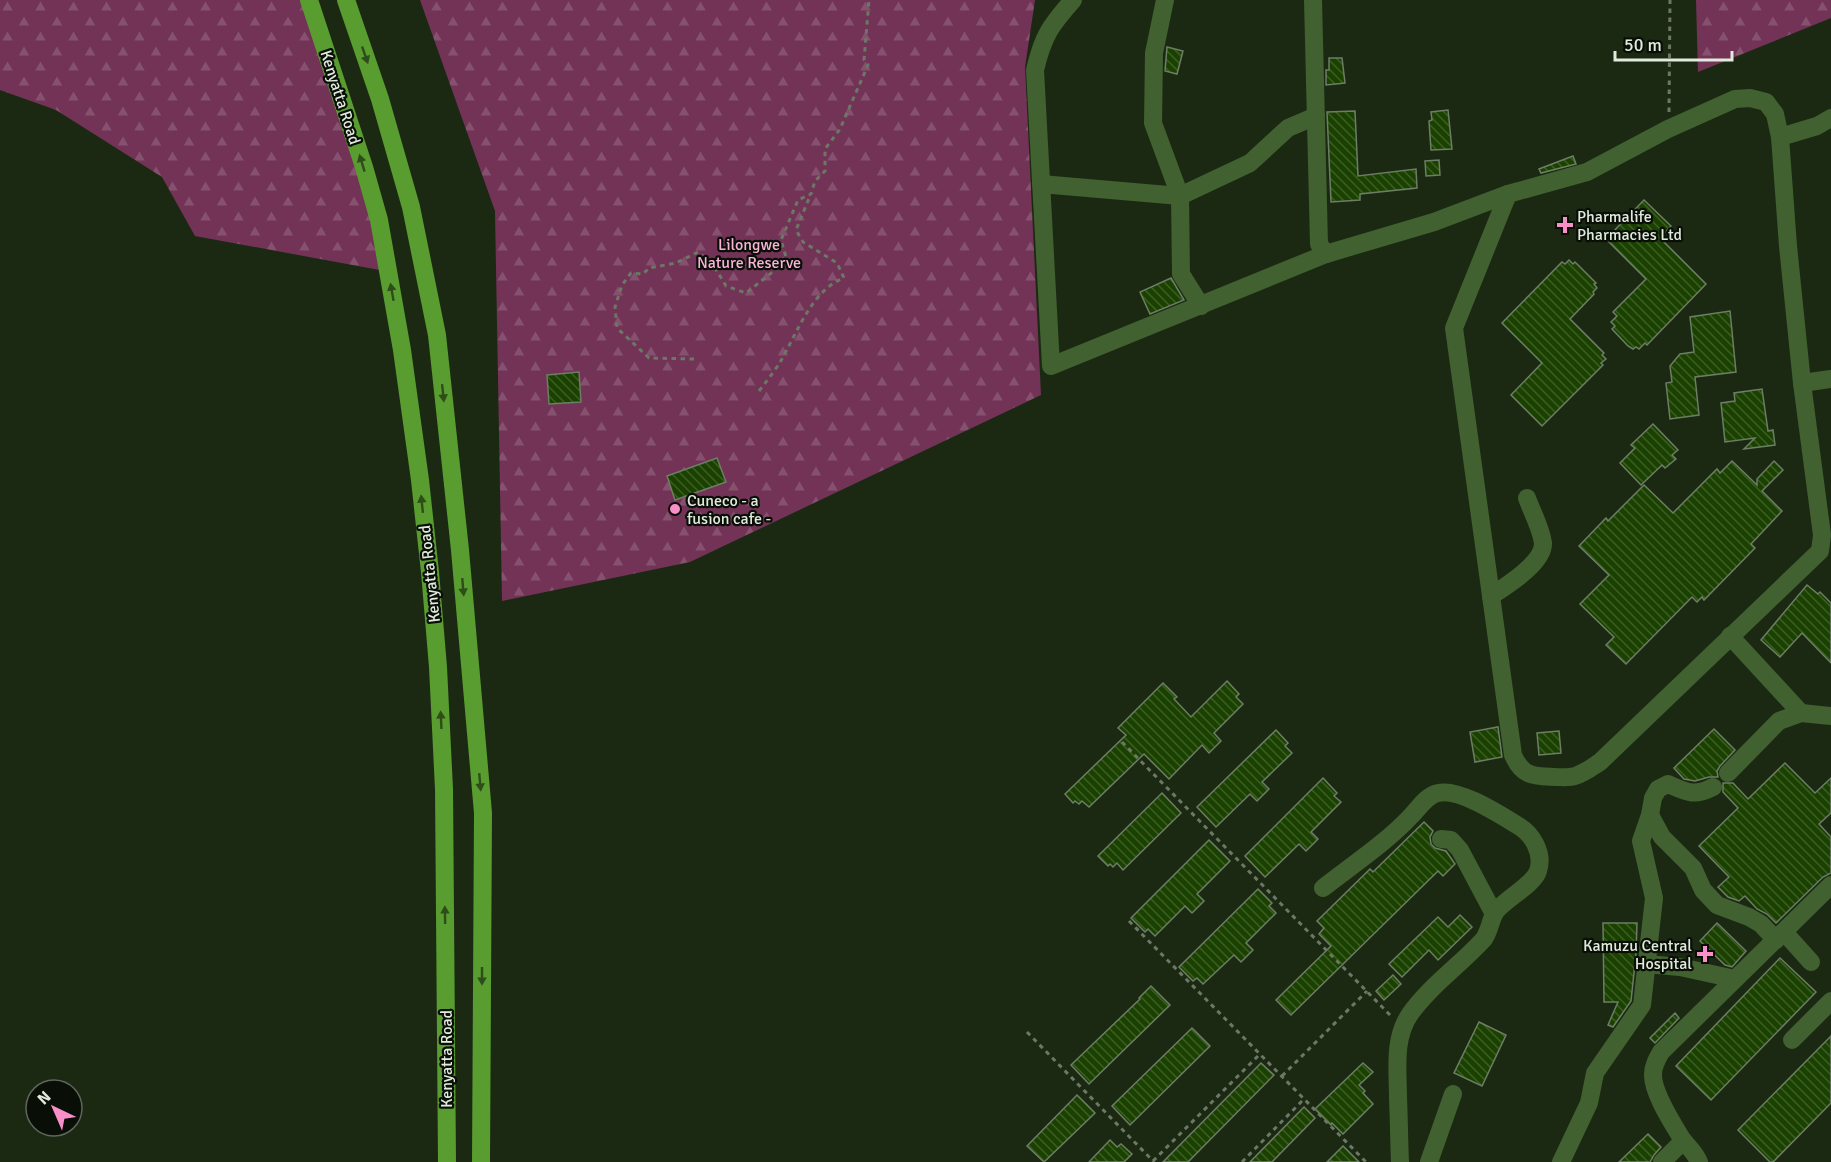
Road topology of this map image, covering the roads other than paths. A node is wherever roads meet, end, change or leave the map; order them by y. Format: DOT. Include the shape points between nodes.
graph roads {
  1 [pos="309,0"];
  2 [pos="346,0"];
  3 [pos="1073,0"];
  4 [pos="1165,0"];
  5 [pos="1313,0"];
  6 [pos="1316,116"];
  7 [pos="1831,118"];
  8 [pos="1780,137"];
  9 [pos="1041,184"];
  10 [pos="1508,194"];
  11 [pos="1180,196"];
  12 [pos="1326,254"];
  13 [pos="1201,306"];
  14 [pos="1831,379"];
  15 [pos="1802,383"];
  16 [pos="1527,498"];
  17 [pos="1491,596"];
  18 [pos="1730,636"];
  19 [pos="1801,713"];
  20 [pos="1831,716"];
  21 [pos="1728,772"];
  22 [pos="1713,787"];
  23 [pos="1650,815"];
  24 [pos="1441,839"];
  25 [pos="1831,885"];
  26 [pos="1323,888"];
  27 [pos="1494,914"];
  28 [pos="1780,936"];
  29 [pos="1811,962"];
  30 [pos="1646,964"];
  31 [pos="1735,979"];
  32 [pos="1831,1001"];
  33 [pos="1792,1040"];
  34 [pos="1453,1094"];
  35 [pos="1683,1141"];
  36 [pos="447,1162"];
  37 [pos="481,1162"];
  38 [pos="1400,1162"];
  39 [pos="1429,1162"];
  40 [pos="1561,1162"];
  41 [pos="1662,1162"];
  42 [pos="1699,1162"];
  36 -- 1 [label="main road, Kenyatta Road, one-way" via="444,789 438,667 420,480 379,220"];
  2 -- 37 [label="main road, Kenyatta Road, one-way" via="411,207 437,335 483,813"];
  3 -- 9 [label="street" via="1051,25 1040,46 1035,70"];
  4 -- 11 [label="street" via="1154,53 1153,123"];
  5 -- 6 [label="street"];
  6 -- 11 [label="street" via="1288,128 1250,163"];
  6 -- 12 [label="street" via="1319,244"];
  7 -- 8 [label="street"];
  8 -- 10 [label="street" via="1775,114 1766,102 1735,99 1587,172"];
  8 -- 15 [label="street"];
  9 -- 11 [label="street"];
  9 -- 13 [label="street" via="1051,366"];
  10 -- 12 [label="street" via="1434,222"];
  10 -- 17 [label="street" via="1454,328"];
  11 -- 13 [label="street" via="1181,274"];
  12 -- 13 [label="street"];
  14 -- 15 [label="street"];
  15 -- 18 [label="street" via="1822,535 1820,551"];
  16 -- 17 [label="street" via="1543,546 1539,556 1518,577"];
  17 -- 18 [label="street" via="1513,755 1517,765 1531,776 1572,777 1586,772"];
  18 -- 19 [label="street"];
  19 -- 20 [label="street"];
  19 -- 21 [label="street" via="1779,721"];
  22 -- 23 [label="street" via="1702,793 1689,793 1668,784 1658,789"];
  23 -- 28 [label="street" via="1662,837 1694,868 1703,890 1717,905 1749,917"];
  23 -- 30 [label="street" via="1641,841 1654,898"];
  24 -- 27 [label="street" via="1451,840 1460,850"];
  25 -- 28 [label="street"];
  26 -- 27 [label="street" via="1429,798 1448,793 1521,827 1537,847 1538,873"];
  27 -- 38 [label="street" via="1486,937 1421,1001 1403,1028 1397,1055"];
  28 -- 29 [label="street"];
  28 -- 31 [label="street"];
  30 -- 31 [label="street"];
  30 -- 40 [label="street" via="1641,1005 1595,1072 1589,1103"];
  31 -- 35 [label="street" via="1655,1062 1654,1086"];
  32 -- 33 [label="street"];
  34 -- 39 [label="street"];
  35 -- 41 [label="street"];
  35 -- 42 [label="street"];
}
